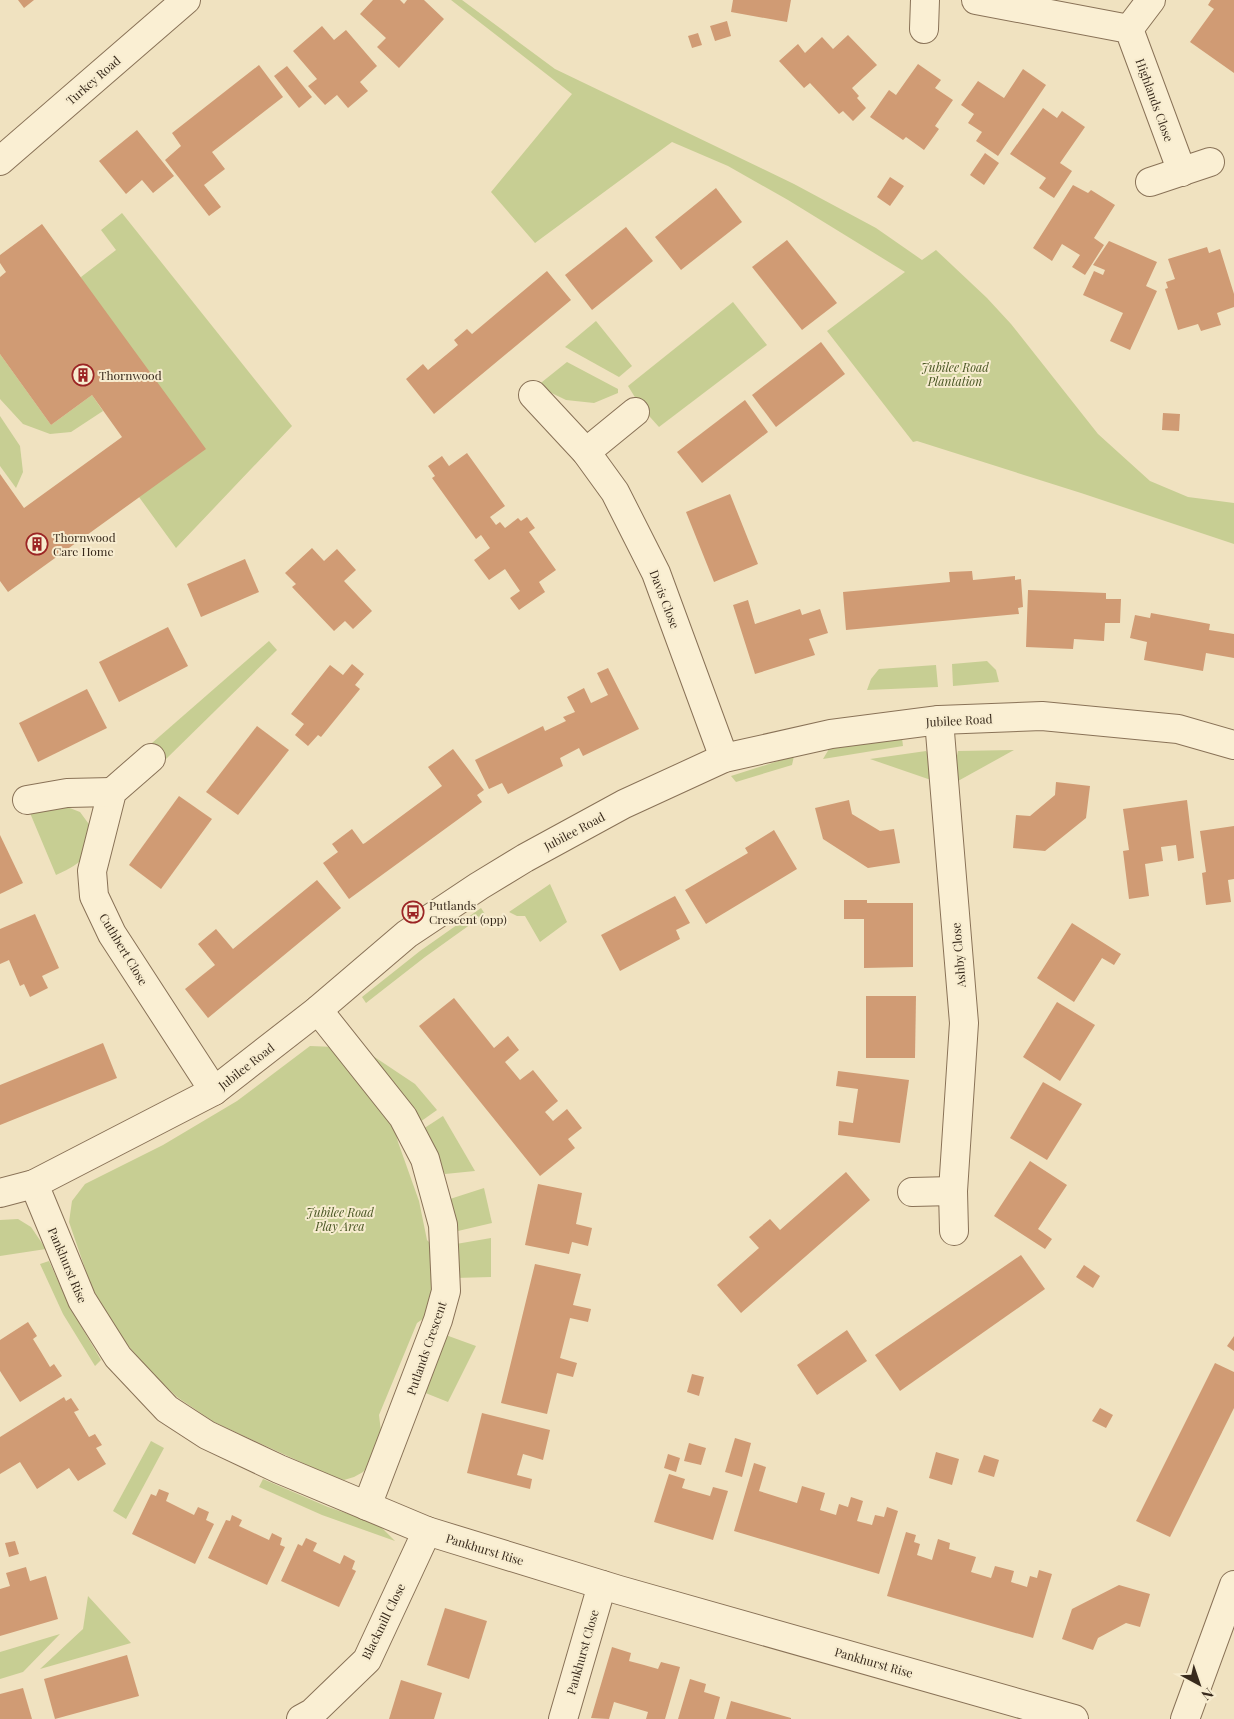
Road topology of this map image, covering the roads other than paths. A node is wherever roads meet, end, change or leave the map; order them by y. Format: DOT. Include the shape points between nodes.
graph roads {
  1 [pos="186,0"];
  2 [pos="925,0"];
  3 [pos="976,0"];
  4 [pos="1151,0"];
  5 [pos="924,29"];
  6 [pos="1129,29"];
  7 [pos="0,161"];
  8 [pos="1210,162"];
  9 [pos="1182,172"];
  10 [pos="1150,182"];
  11 [pos="533,395"];
  12 [pos="635,412"];
  13 [pos="586,452"];
  14 [pos="939,720"];
  15 [pos="1234,744"];
  16 [pos="151,758"];
  17 [pos="724,758"];
  18 [pos="112,792"];
  19 [pos="27,800"];
  20 [pos="318,1010"];
  21 [pos="214,1091"];
  22 [pos="34,1184"];
  23 [pos="954,1191"];
  24 [pos="912,1192"];
  25 [pos="0,1193"];
  26 [pos="954,1231"];
  27 [pos="367,1506"];
  28 [pos="427,1531"];
  29 [pos="602,1585"];
  30 [pos="1234,1585"];
  31 [pos="301,1719"];
  32 [pos="563,1719"];
  33 [pos="1074,1719"];
  34 [pos="1185,1719"];
  1 -- 7 [label="street, Turkey Road"];
  2 -- 5 [label="street"];
  3 -- 6 [label="street"];
  4 -- 6 [label="street"];
  6 -- 9 [label="street, Highlands Close"];
  8 -- 9 [label="street"];
  9 -- 10 [label="street"];
  11 -- 13 [label="street, Davis Close"];
  12 -- 13 [label="street"];
  13 -- 17 [label="street, Davis Close" via="615,492 656,573"];
  14 -- 15 [label="street, Jubilee Road" via="1042,716 1178,730"];
  14 -- 17 [label="street, Jubilee Road" via="831,734"];
  14 -- 23 [label="street, Ashby Close" via="964,1024"];
  16 -- 18 [label="street"];
  17 -- 20 [label="street, Jubilee Road" via="624,804 479,886 407,934"];
  18 -- 19 [label="street" via="67,792"];
  18 -- 21 [label="street, Cuthbert Close" via="92,871 94,896 112,934"];
  20 -- 21 [label="street, Jubilee Road"];
  20 -- 27 [label="street, Putlands Crescent" via="403,1117 425,1159 443,1225 446,1291"];
  21 -- 22 [label="street, Jubilee Road"];
  22 -- 25 [label="street, Jubilee Road"];
  22 -- 27 [label="street, Pankhurst Rise" via="82,1300 118,1357 167,1409 207,1435"];
  23 -- 24 [label="street"];
  23 -- 26 [label="street, Ashby Close"];
  27 -- 28 [label="street, Pankhurst Rise"];
  28 -- 29 [label="street, Pankhurst Rise"];
  28 -- 31 [label="street, Blackmill Close" via="367,1660"];
  29 -- 32 [label="street, Pankhurst Close"];
  29 -- 33 [label="street, Pankhurst Rise"];
  30 -- 34 [label="street"];
}
